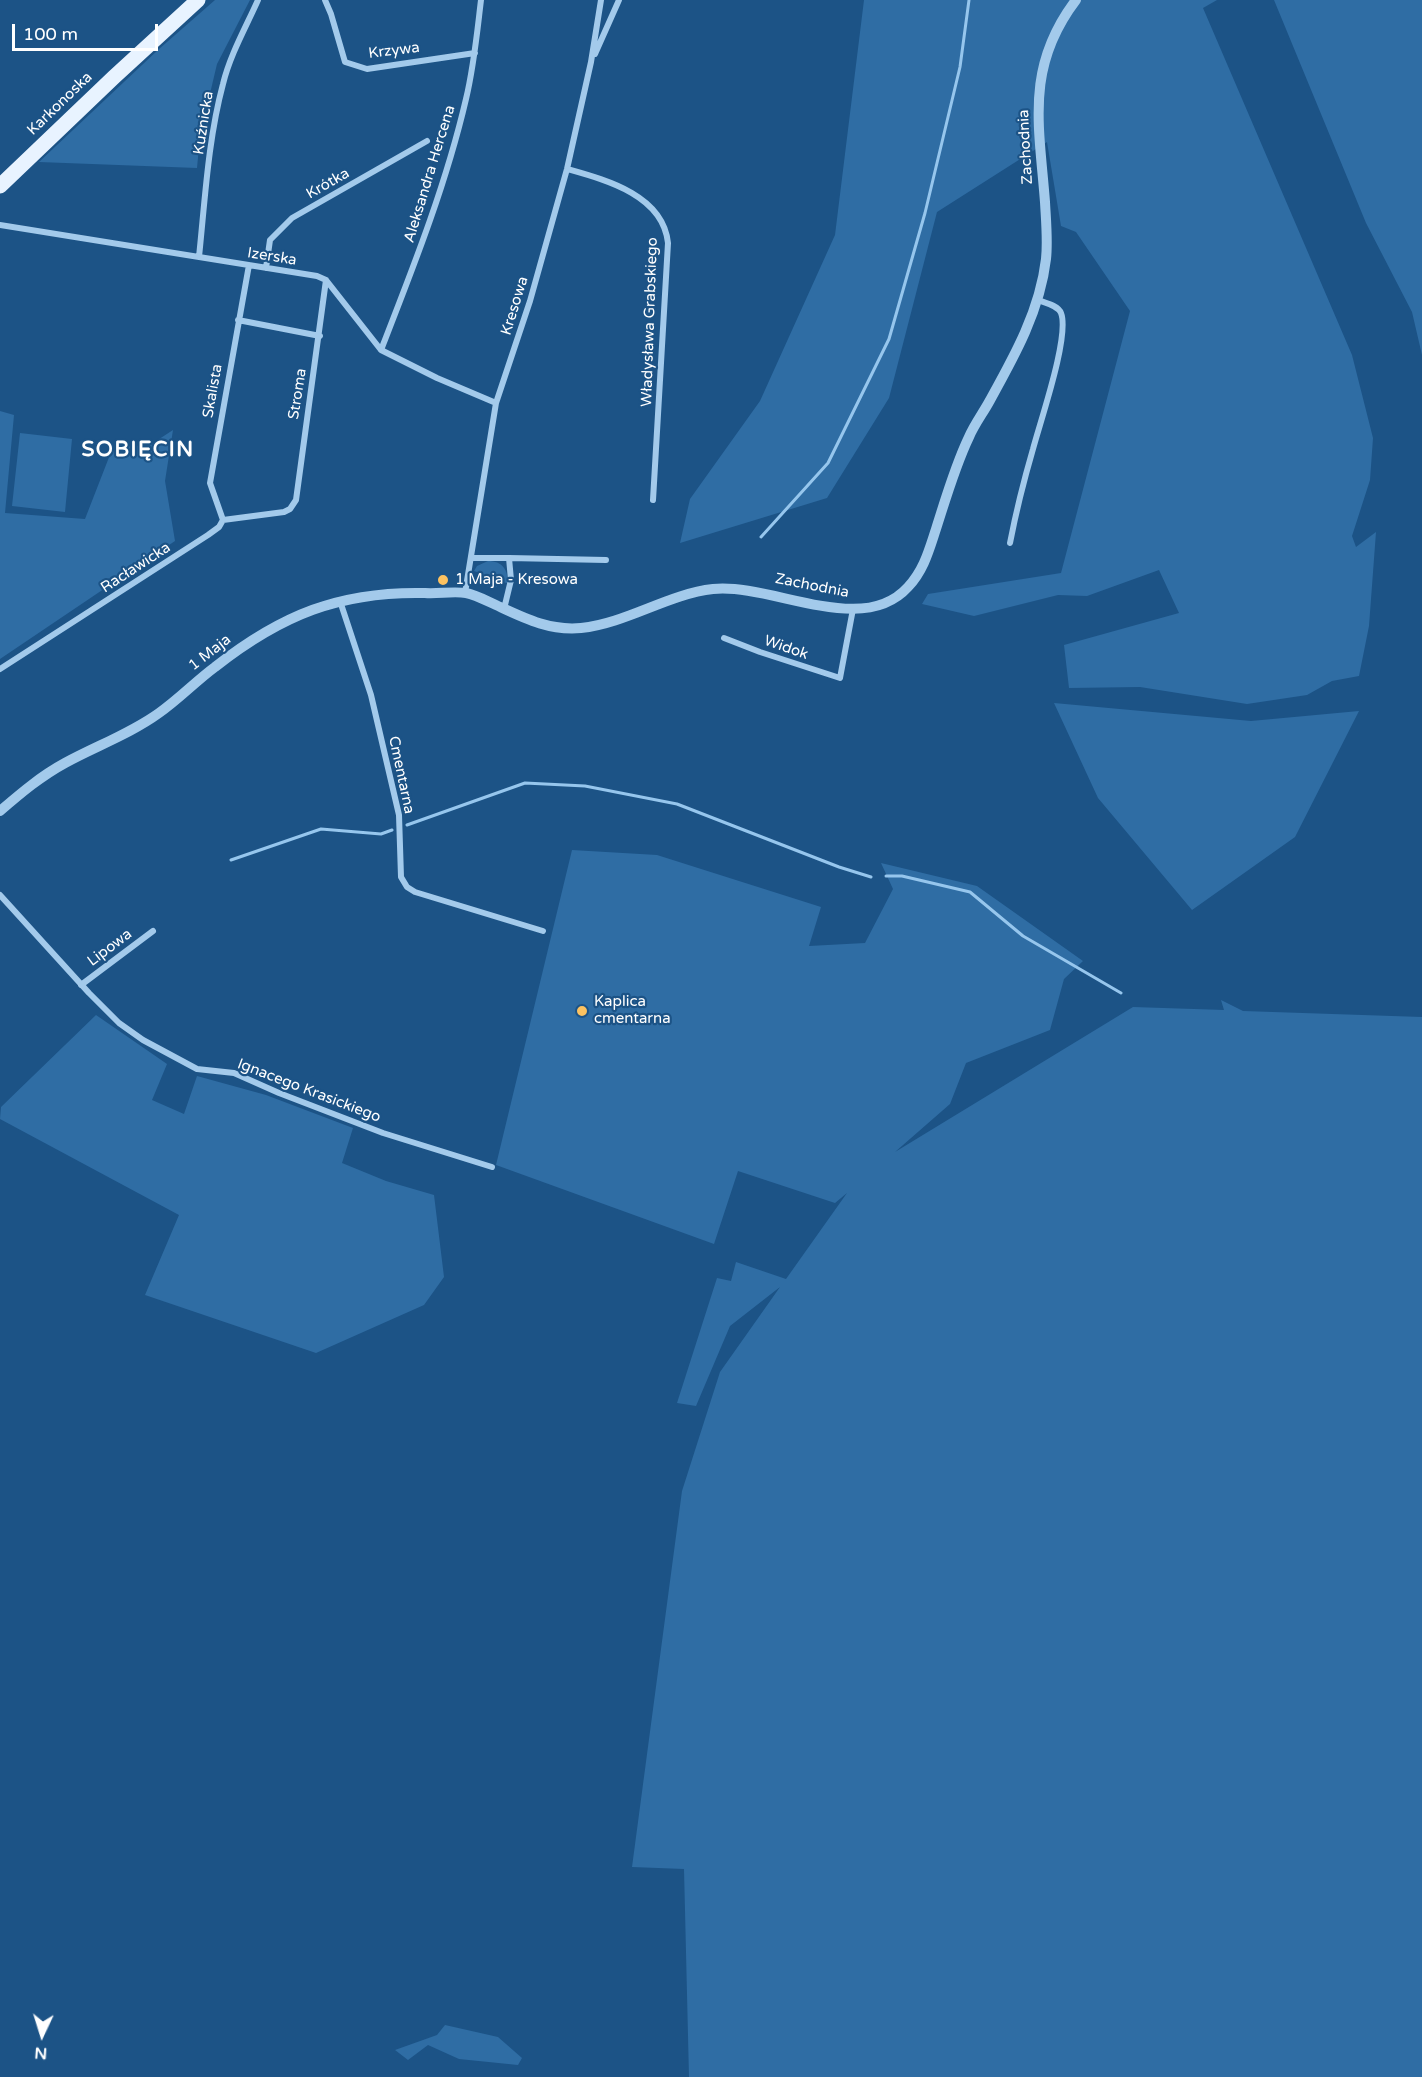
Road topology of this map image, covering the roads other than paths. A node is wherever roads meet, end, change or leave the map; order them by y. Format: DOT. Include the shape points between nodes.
graph roads {
  1 [pos="198,0"];
  2 [pos="258,0"];
  3 [pos="325,0"];
  4 [pos="481,0"];
  5 [pos="601,0"];
  6 [pos="619,0"];
  7 [pos="1076,0"];
  8 [pos="475,53"];
  9 [pos="591,62"];
  10 [pos="427,141"];
  11 [pos="567,169"];
  12 [pos="0,186"];
  13 [pos="0,225"];
  14 [pos="199,257"];
  15 [pos="249,265"];
  16 [pos="266,268"];
  17 [pos="327,280"];
  18 [pos="1038,300"];
  19 [pos="238,320"];
  20 [pos="320,336"];
  21 [pos="381,350"];
  22 [pos="496,403"];
  23 [pos="653,500"];
  24 [pos="223,520"];
  25 [pos="1010,543"];
  26 [pos="472,558"];
  27 [pos="509,558"];
  28 [pos="606,560"];
  29 [pos="465,593"];
  30 [pos="340,601"];
  31 [pos="504,609"];
  32 [pos="853,609"];
  33 [pos="724,638"];
  34 [pos="0,669"];
  35 [pos="2,804"];
  36 [pos="0,895"];
  37 [pos="153,931"];
  38 [pos="543,932"];
  39 [pos="81,985"];
  40 [pos="492,1167"];
  1 -- 12 [label="main road, Karkonoska"];
  2 -- 14 [label="street, Kuźnicka" via="223,85 212,142"];
  3 -- 8 [label="street, Krzywa" via="345,62 367,69"];
  4 -- 8 [label="street, Aleksandra Hercena"];
  5 -- 9 [label="street"];
  6 -- 9 [label="street"];
  7 -- 18 [label="street, Zachodnia" via="1053,36 1040,78 1047,257"];
  8 -- 21 [label="street, Aleksandra Hercena" via="449,161"];
  9 -- 11 [label="street, Kresowa"];
  10 -- 16 [label="street, Krótka" via="292,218 270,240"];
  11 -- 22 [label="street, Kresowa"];
  11 -- 23 [label="street, Władysława Grabskiego" via="626,190 655,212 667,233"];
  13 -- 14 [label="street, Izerska"];
  14 -- 15 [label="street, Izerska"];
  15 -- 16 [label="street, Izerska"];
  15 -- 19 [label="street, Skalista"];
  16 -- 17 [label="street, Izerska"];
  17 -- 20 [label="street, Stroma"];
  17 -- 21 [label="street"];
  18 -- 25 [label="street" via="1059,309 1062,328"];
  18 -- 32 [label="street, Zachodnia" via="1027,330 969,436 925,564 906,590 894,599 875,607"];
  19 -- 20 [label="street"];
  19 -- 24 [label="street, Skalista" via="210,483"];
  20 -- 24 [label="street, Stroma" via="296,500 284,512"];
  21 -- 22 [label="street"];
  22 -- 26 [label="street, Kresowa"];
  24 -- 34 [label="street, Racławicka" via="208,535"];
  26 -- 27 [label="street"];
  26 -- 29 [label="street, Kresowa"];
  27 -- 28 [label="street"];
  27 -- 31 [label="street" via="511,580"];
  29 -- 30 [label="street, 1 Maja" via="375,595"];
  29 -- 31 [label="street, Zachodnia"];
  30 -- 35 [label="street, 1 Maja" via="304,612 253,639 158,714 60,766"];
  30 -- 38 [label="street, Cmentarna" via="371,695 392,782 399,815 401,877 407,887"];
  31 -- 32 [label="street, Zachodnia" via="544,625 585,627 702,590 721,588"];
  32 -- 33 [label="street, Widok" via="840,678"];
  36 -- 39 [label="street, Ignacego Krasickiego"];
  37 -- 39 [label="street, Lipowa"];
  39 -- 40 [label="street, Ignacego Krasickiego" via="142,1040 197,1069 234,1073 383,1133"];
}
